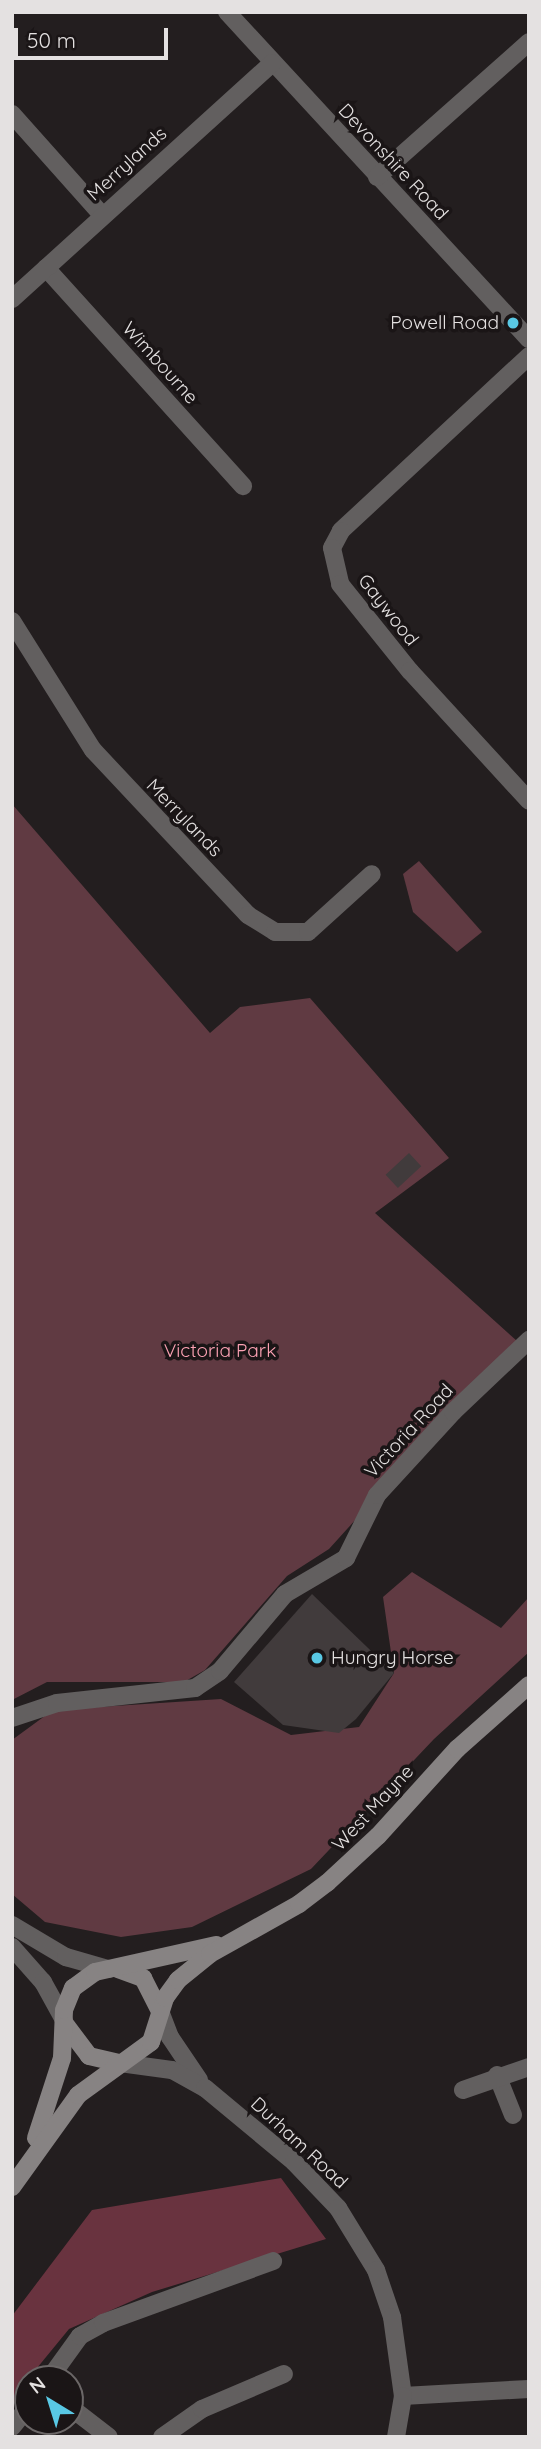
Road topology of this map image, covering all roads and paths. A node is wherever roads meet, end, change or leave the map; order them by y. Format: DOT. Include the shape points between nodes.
graph roads {
  1 [pos="228,12"];
  2 [pos="529,42"];
  3 [pos="271,63"];
  4 [pos="12,114"];
  5 [pos="377,177"];
  6 [pos="102,215"];
  7 [pos="46,268"];
  8 [pos="12,299"];
  9 [pos="529,339"];
  10 [pos="529,356"];
  11 [pos="243,486"];
  12 [pos="12,621"];
  13 [pos="529,801"];
  14 [pos="372,874"];
  15 [pos="529,1340"];
  16 [pos="529,1685"];
  17 [pos="12,1718"];
  18 [pos="12,1925"];
  19 [pos="232,1940"];
  20 [pos="12,1947"];
  21 [pos="108,1969"];
  22 [pos="160,2011"];
  23 [pos="64,2020"];
  24 [pos="120,2063"];
  25 [pos="529,2067"];
  26 [pos="497,2075"];
  27 [pos="205,2088"];
  28 [pos="463,2090"];
  29 [pos="513,2115"];
  30 [pos="22,2169"];
  31 [pos="12,2186"];
  32 [pos="273,2261"];
  33 [pos="59,2365"];
  34 [pos="284,2374"];
  35 [pos="529,2389"];
  36 [pos="403,2396"];
  37 [pos="84,2418"];
  38 [pos="109,2437"];
  39 [pos="162,2437"];
  40 [pos="396,2437"];
  1 -- 3 [label="street, Devonshire Road"];
  2 -- 5 [label="street"];
  3 -- 5 [label="street, Devonshire Road"];
  3 -- 6 [label="street, Merrylands"];
  4 -- 6 [label="street"];
  5 -- 9 [label="street, Devonshire Road"];
  6 -- 7 [label="street, Merrylands"];
  7 -- 8 [label="street, Merrylands"];
  7 -- 11 [label="street, Wimbourne"];
  10 -- 13 [label="street, Gaywood" via="341,531 332,548 340,584"];
  12 -- 14 [label="street, Merrylands" via="93,750 248,915 275,932 309,932"];
  15 -- 17 [label="street, Victoria Road" via="453,1412 377,1495 346,1558 285,1594 220,1671 195,1688 57,1703"];
  16 -- 19 [label="main road, West Mayne" via="457,1749 356,1858 299,1905"];
  18 -- 21 [label="street" via="66,1957"];
  19 -- 21 [label="main road, West Mayne"];
  19 -- 22 [label="main road, West Mayne" via="178,1980"];
  20 -- 23 [label="street" via="43,1982"];
  21 -- 22 [label="main road" via="143,1978"];
  21 -- 23 [label="main road, West Mayne" via="83,1978 73,1988"];
  22 -- 24 [label="main road, West Mayne" via="151,2042"];
  22 -- 27 [label="street, Durham Road" via="180,2055"];
  23 -- 24 [label="main road" via="69,2035 89,2056"];
  23 -- 30 [label="main road, West Mayne" via="56,2082"];
  24 -- 27 [label="street, Durham Road" via="161,2067"];
  24 -- 30 [label="main road, West Mayne" via="78,2095"];
  25 -- 26 [label="street"];
  26 -- 28 [label="street"];
  26 -- 29 [label="street"];
  27 -- 36 [label="street, Durham Road" via="308,2176 359,2238 393,2318"];
  30 -- 31 [label="main road, West Mayne"];
  32 -- 33 [label="street" via="103,2323 80,2336"];
  34 -- 39 [label="street" via="202,2409"];
  35 -- 36 [label="street"];
  36 -- 40 [label="street, Durham Road"];
  37 -- 38 [label="street"];
}
